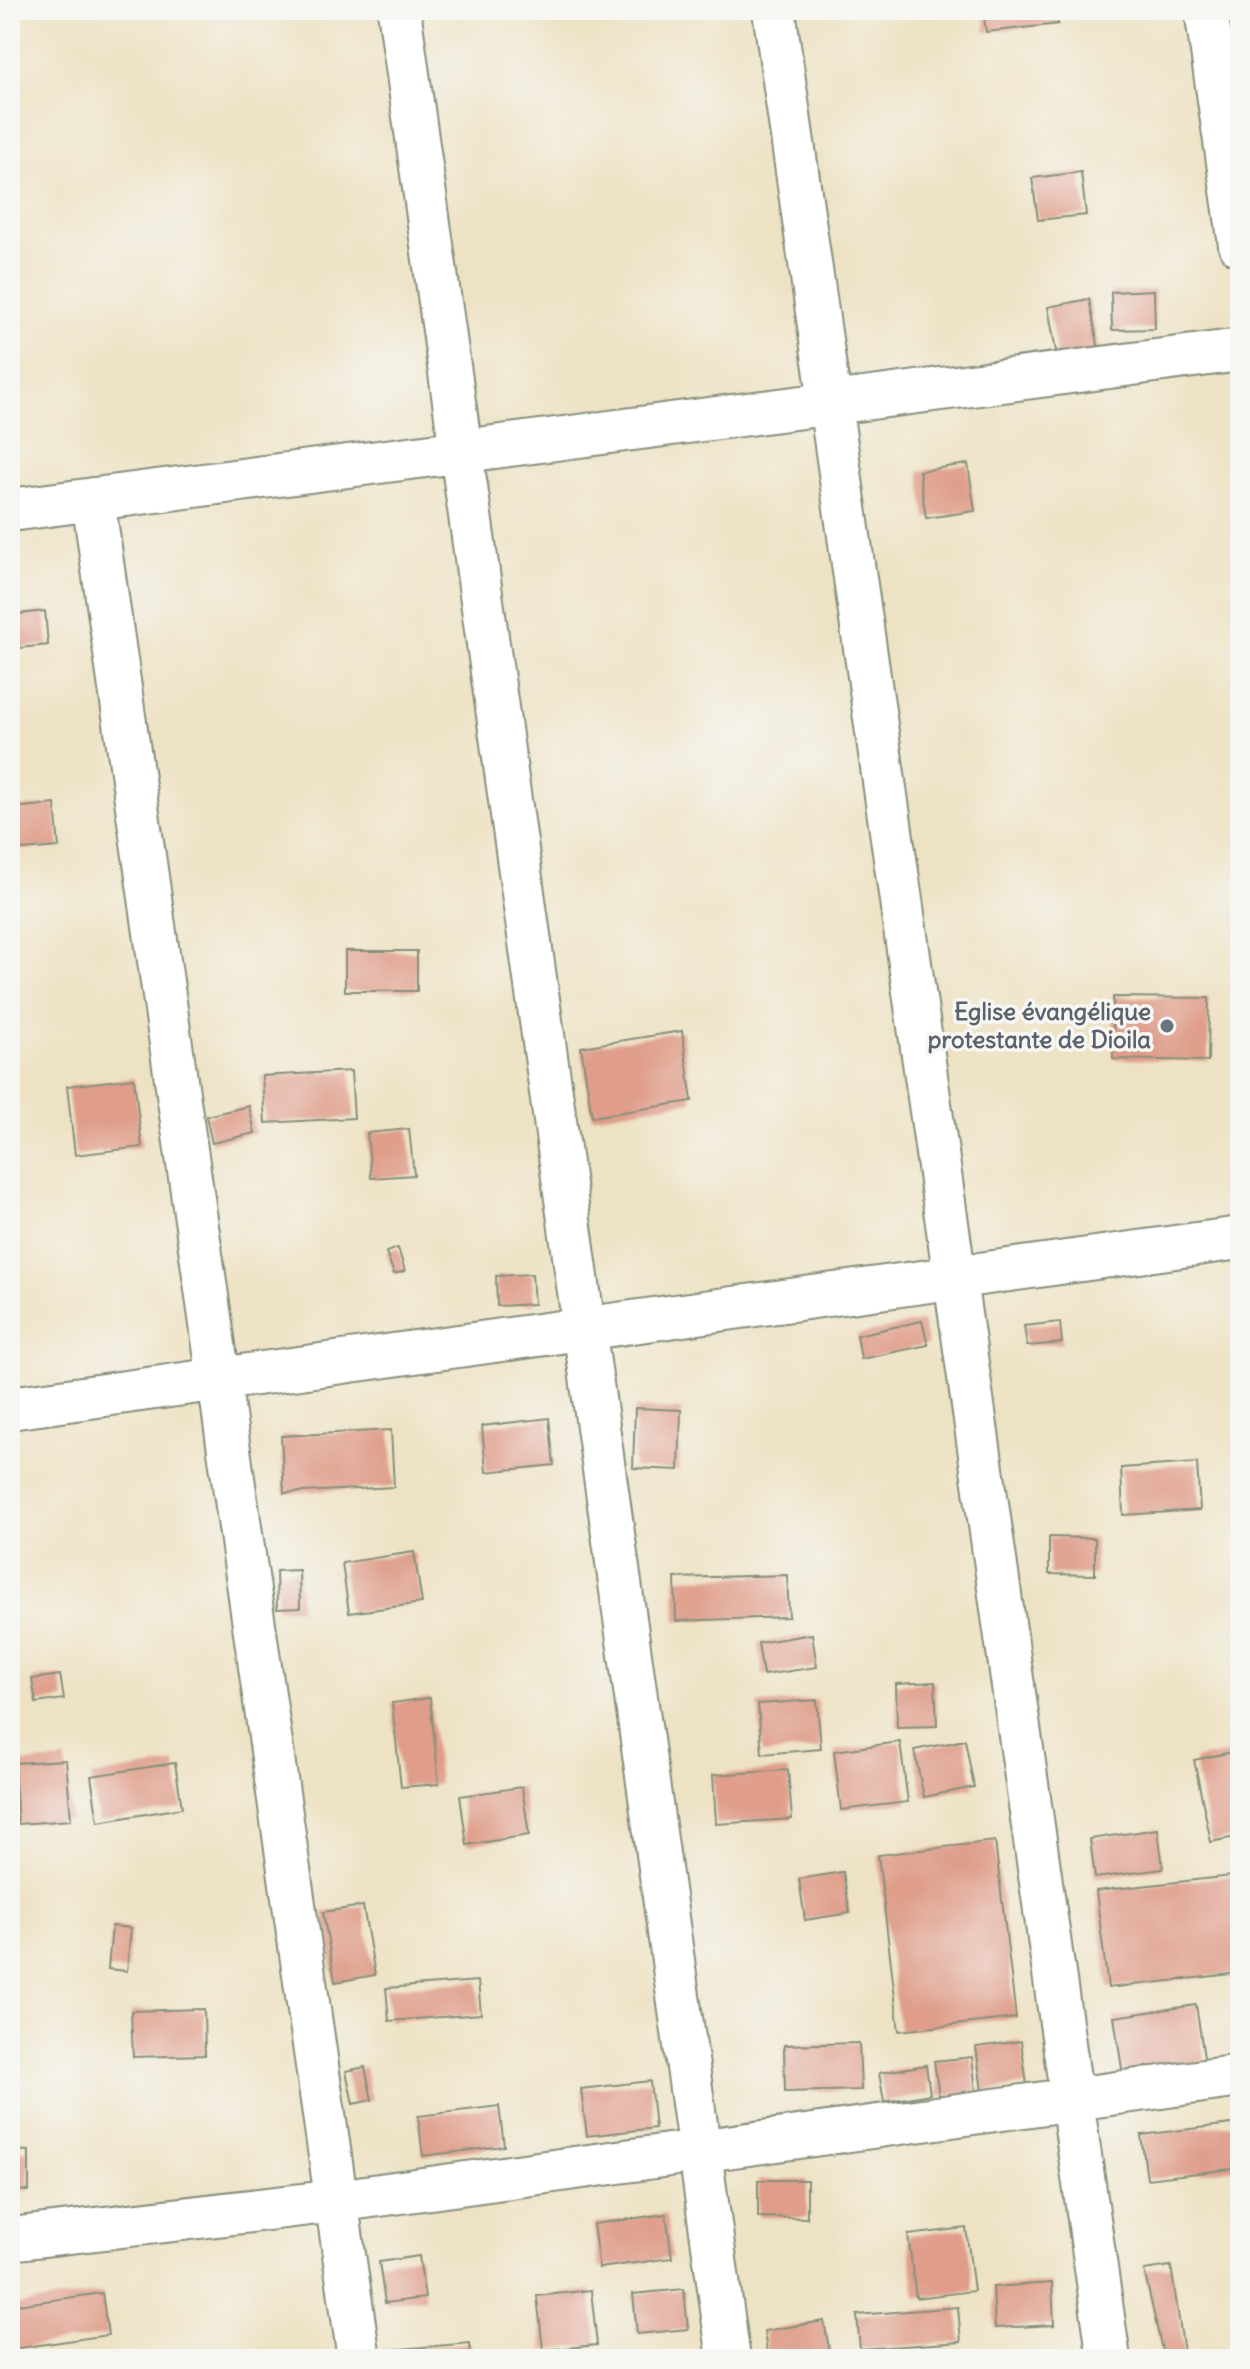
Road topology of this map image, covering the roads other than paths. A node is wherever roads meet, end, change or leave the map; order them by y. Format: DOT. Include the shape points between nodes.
graph roads {
  1 [pos="399,10"];
  2 [pos="774,10"];
  3 [pos="1206,10"];
  4 [pos="1240,245"];
  5 [pos="1240,350"];
  6 [pos="830,403"];
  7 [pos="461,451"];
  8 [pos="93,499"];
  9 [pos="10,510"];
  10 [pos="1240,1238"];
  11 [pos="955,1278"];
  12 [pos="585,1329"];
  13 [pos="218,1379"];
  14 [pos="10,1408"];
  15 [pos="1240,2076"];
  16 [pos="1072,2099"];
  17 [pos="700,2150"];
  18 [pos="336,2201"];
  19 [pos="10,2239"];
  20 [pos="359,2359"];
  21 [pos="729,2359"];
  22 [pos="1109,2359"];
  1 -- 7 [label="street"];
  2 -- 6 [label="street"];
  3 -- 4 [label="street"];
  5 -- 6 [label="street"];
  6 -- 7 [label="street"];
  6 -- 11 [label="street"];
  7 -- 8 [label="street"];
  7 -- 12 [label="street"];
  8 -- 9 [label="street"];
  8 -- 13 [label="street"];
  10 -- 11 [label="street"];
  11 -- 12 [label="street"];
  11 -- 16 [label="street"];
  12 -- 13 [label="street"];
  12 -- 17 [label="street"];
  13 -- 14 [label="street"];
  13 -- 18 [label="street"];
  15 -- 16 [label="street"];
  16 -- 17 [label="street"];
  16 -- 22 [label="street"];
  17 -- 18 [label="street"];
  17 -- 21 [label="street"];
  18 -- 19 [label="street"];
  18 -- 20 [label="street"];
}
